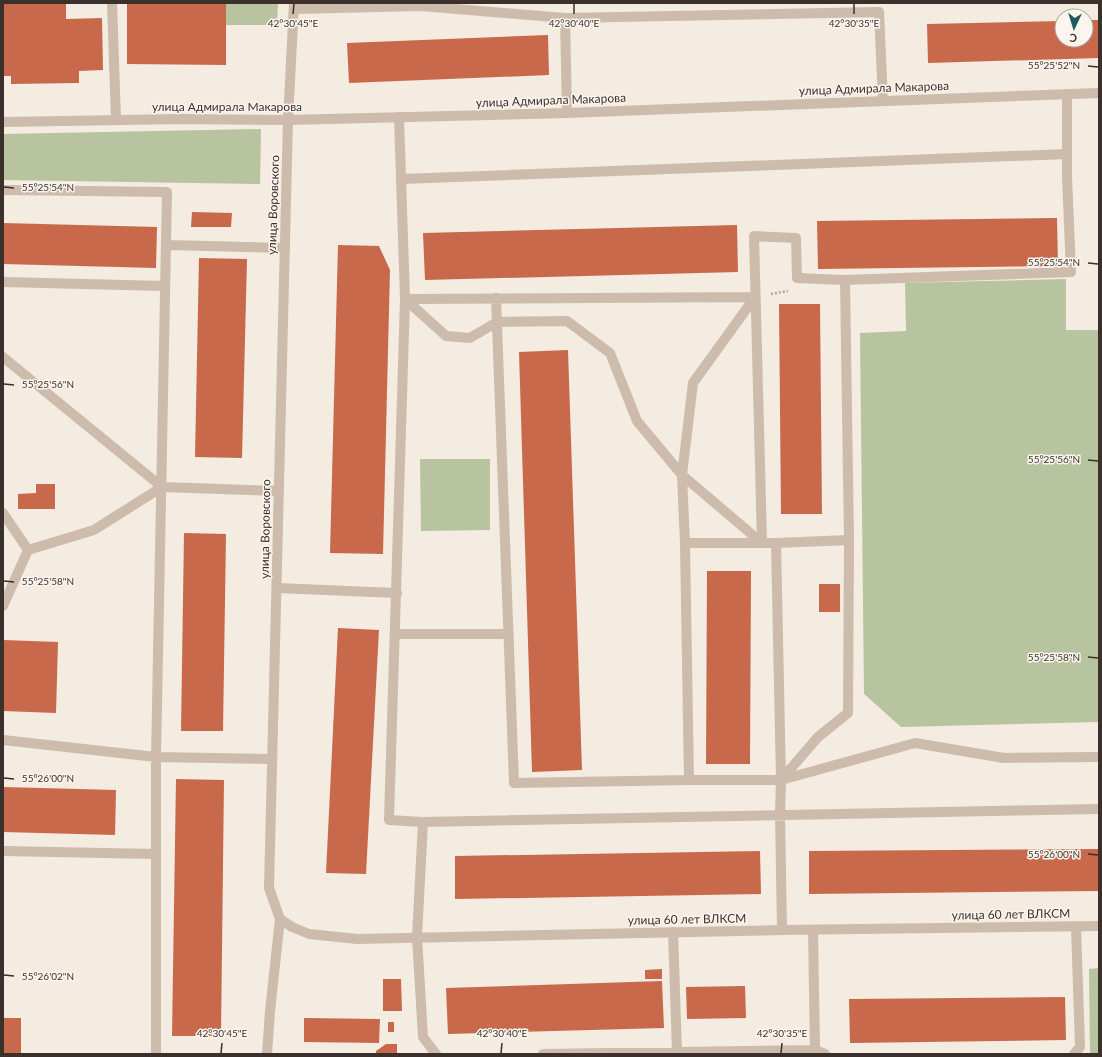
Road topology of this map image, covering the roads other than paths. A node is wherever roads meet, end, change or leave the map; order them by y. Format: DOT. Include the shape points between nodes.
graph roads {
  1 [pos="112,3"];
  2 [pos="422,5"];
  3 [pos="294,6"];
  4 [pos="565,18"];
  5 [pos="1099,93"];
  6 [pos="1067,94"];
  7 [pos="883,101"];
  8 [pos="566,113"];
  9 [pos="399,117"];
  10 [pos="116,120"];
  11 [pos="288,120"];
  12 [pos="3,122"];
  13 [pos="1067,154"];
  14 [pos="401,179"];
  15 [pos="3,190"];
  16 [pos="167,245"];
  17 [pos="285,248"];
  18 [pos="845,280"];
  19 [pos="3,282"];
  20 [pos="165,286"];
  21 [pos="755,297"];
  22 [pos="496,298"];
  23 [pos="405,299"];
  24 [pos="497,322"];
  25 [pos="3,358"];
  26 [pos="682,476"];
  27 [pos="162,487"];
  28 [pos="279,491"];
  29 [pos="3,513"];
  30 [pos="849,540"];
  31 [pos="686,543"];
  32 [pos="762,543"];
  33 [pos="776,543"];
  34 [pos="28,550"];
  35 [pos="277,588"];
  36 [pos="397,593"];
  37 [pos="3,606"];
  38 [pos="396,634"];
  39 [pos="509,634"];
  40 [pos="3,740"];
  41 [pos="156,756"];
  42 [pos="1099,757"];
  43 [pos="272,759"];
  44 [pos="690,780"];
  45 [pos="781,780"];
  46 [pos="1099,809"];
  47 [pos="780,814"];
  48 [pos="423,822"];
  49 [pos="3,851"];
  50 [pos="156,854"];
  51 [pos="280,919"];
  52 [pos="1099,926"];
  53 [pos="1076,927"];
  54 [pos="782,930"];
  55 [pos="813,930"];
  56 [pos="673,932"];
  57 [pos="418,937"];
  58 [pos="815,1050"];
  59 [pos="677,1052"];
  60 [pos="641,1053"];
  61 [pos="156,1054"];
  62 [pos="267,1054"];
  63 [pos="436,1054"];
  64 [pos="543,1054"];
  65 [pos="825,1054"];
  66 [pos="1074,1054"];
  1 -- 10 [label="street"];
  2 -- 3 [label="street"];
  2 -- 4 [label="street"];
  3 -- 11 [label="street, улица Воровского"];
  4 -- 7 [label="street" via="879,12"];
  4 -- 8 [label="street"];
  5 -- 6 [label="street, улица Адмирала Макарова"];
  6 -- 7 [label="street, улица Адмирала Макарова"];
  6 -- 13 [label="street"];
  7 -- 8 [label="street, улица Адмирала Макарова"];
  8 -- 9 [label="street, улица Адмирала Макарова"];
  9 -- 11 [label="street, улица Адмирала Макарова"];
  9 -- 14 [label="street"];
  10 -- 11 [label="street, улица Адмирала Макарова"];
  10 -- 12 [label="street, улица Адмирала Макарова"];
  11 -- 17 [label="street, улица Воровского"];
  13 -- 14 [label="street"];
  13 -- 18 [label="street" via="1071,272"];
  14 -- 23 [label="street"];
  15 -- 16 [label="street" via="167,192"];
  16 -- 17 [label="street"];
  16 -- 20 [label="street"];
  17 -- 28 [label="street, улица Воровского"];
  18 -- 21 [label="street" via="797,278 796,238 754,236"];
  18 -- 30 [label="street"];
  19 -- 20 [label="street"];
  20 -- 27 [label="street"];
  21 -- 22 [label="street"];
  21 -- 26 [label="street" via="693,383"];
  21 -- 32 [label="street"];
  22 -- 23 [label="street"];
  22 -- 24 [label="street"];
  23 -- 24 [label="street" via="446,336 470,338"];
  23 -- 36 [label="street"];
  24 -- 26 [label="street" via="567,321 610,353 637,421"];
  24 -- 39 [label="street"];
  25 -- 27 [label="street"];
  26 -- 31 [label="street"];
  26 -- 32 [label="street"];
  27 -- 28 [label="street"];
  27 -- 34 [label="street" via="94,530"];
  27 -- 41 [label="street"];
  28 -- 35 [label="street, улица Воровского"];
  29 -- 34 [label="street"];
  30 -- 33 [label="street"];
  30 -- 45 [label="street" via="848,713 818,737"];
  31 -- 32 [label="street"];
  31 -- 44 [label="street"];
  32 -- 33 [label="street"];
  33 -- 45 [label="street"];
  34 -- 37 [label="street"];
  35 -- 36 [label="street"];
  35 -- 43 [label="street, улица Воровского"];
  36 -- 38 [label="street"];
  38 -- 39 [label="street"];
  38 -- 48 [label="street" via="389,820"];
  39 -- 44 [label="street" via="514,783"];
  40 -- 41 [label="street"];
  41 -- 43 [label="street"];
  41 -- 50 [label="street"];
  42 -- 45 [label="street" via="1004,758 915,743"];
  43 -- 51 [label="street, улица Воровского" via="269,888"];
  44 -- 45 [label="street"];
  45 -- 47 [label="street"];
  46 -- 47 [label="street"];
  47 -- 48 [label="street"];
  47 -- 54 [label="street"];
  48 -- 57 [label="street"];
  49 -- 50 [label="street"];
  50 -- 61 [label="street"];
  51 -- 57 [label="street, улица 60 лет ВЛКСМ" via="309,934 324,936 358,939"];
  51 -- 62 [label="street, улица Воровского"];
  52 -- 53 [label="street, улица 60 лет ВЛКСМ"];
  53 -- 55 [label="street, улица 60 лет ВЛКСМ"];
  53 -- 66 [label="street" via="1080,1047"];
  54 -- 55 [label="street, улица 60 лет ВЛКСМ"];
  54 -- 56 [label="street, улица 60 лет ВЛКСМ"];
  55 -- 58 [label="street"];
  56 -- 57 [label="street, улица 60 лет ВЛКСМ"];
  56 -- 59 [label="street"];
  57 -- 63 [label="street" via="423,1037"];
  58 -- 59 [label="street"];
  58 -- 65 [label="street"];
  59 -- 60 [label="street"];
  60 -- 64 [label="street"];
}
